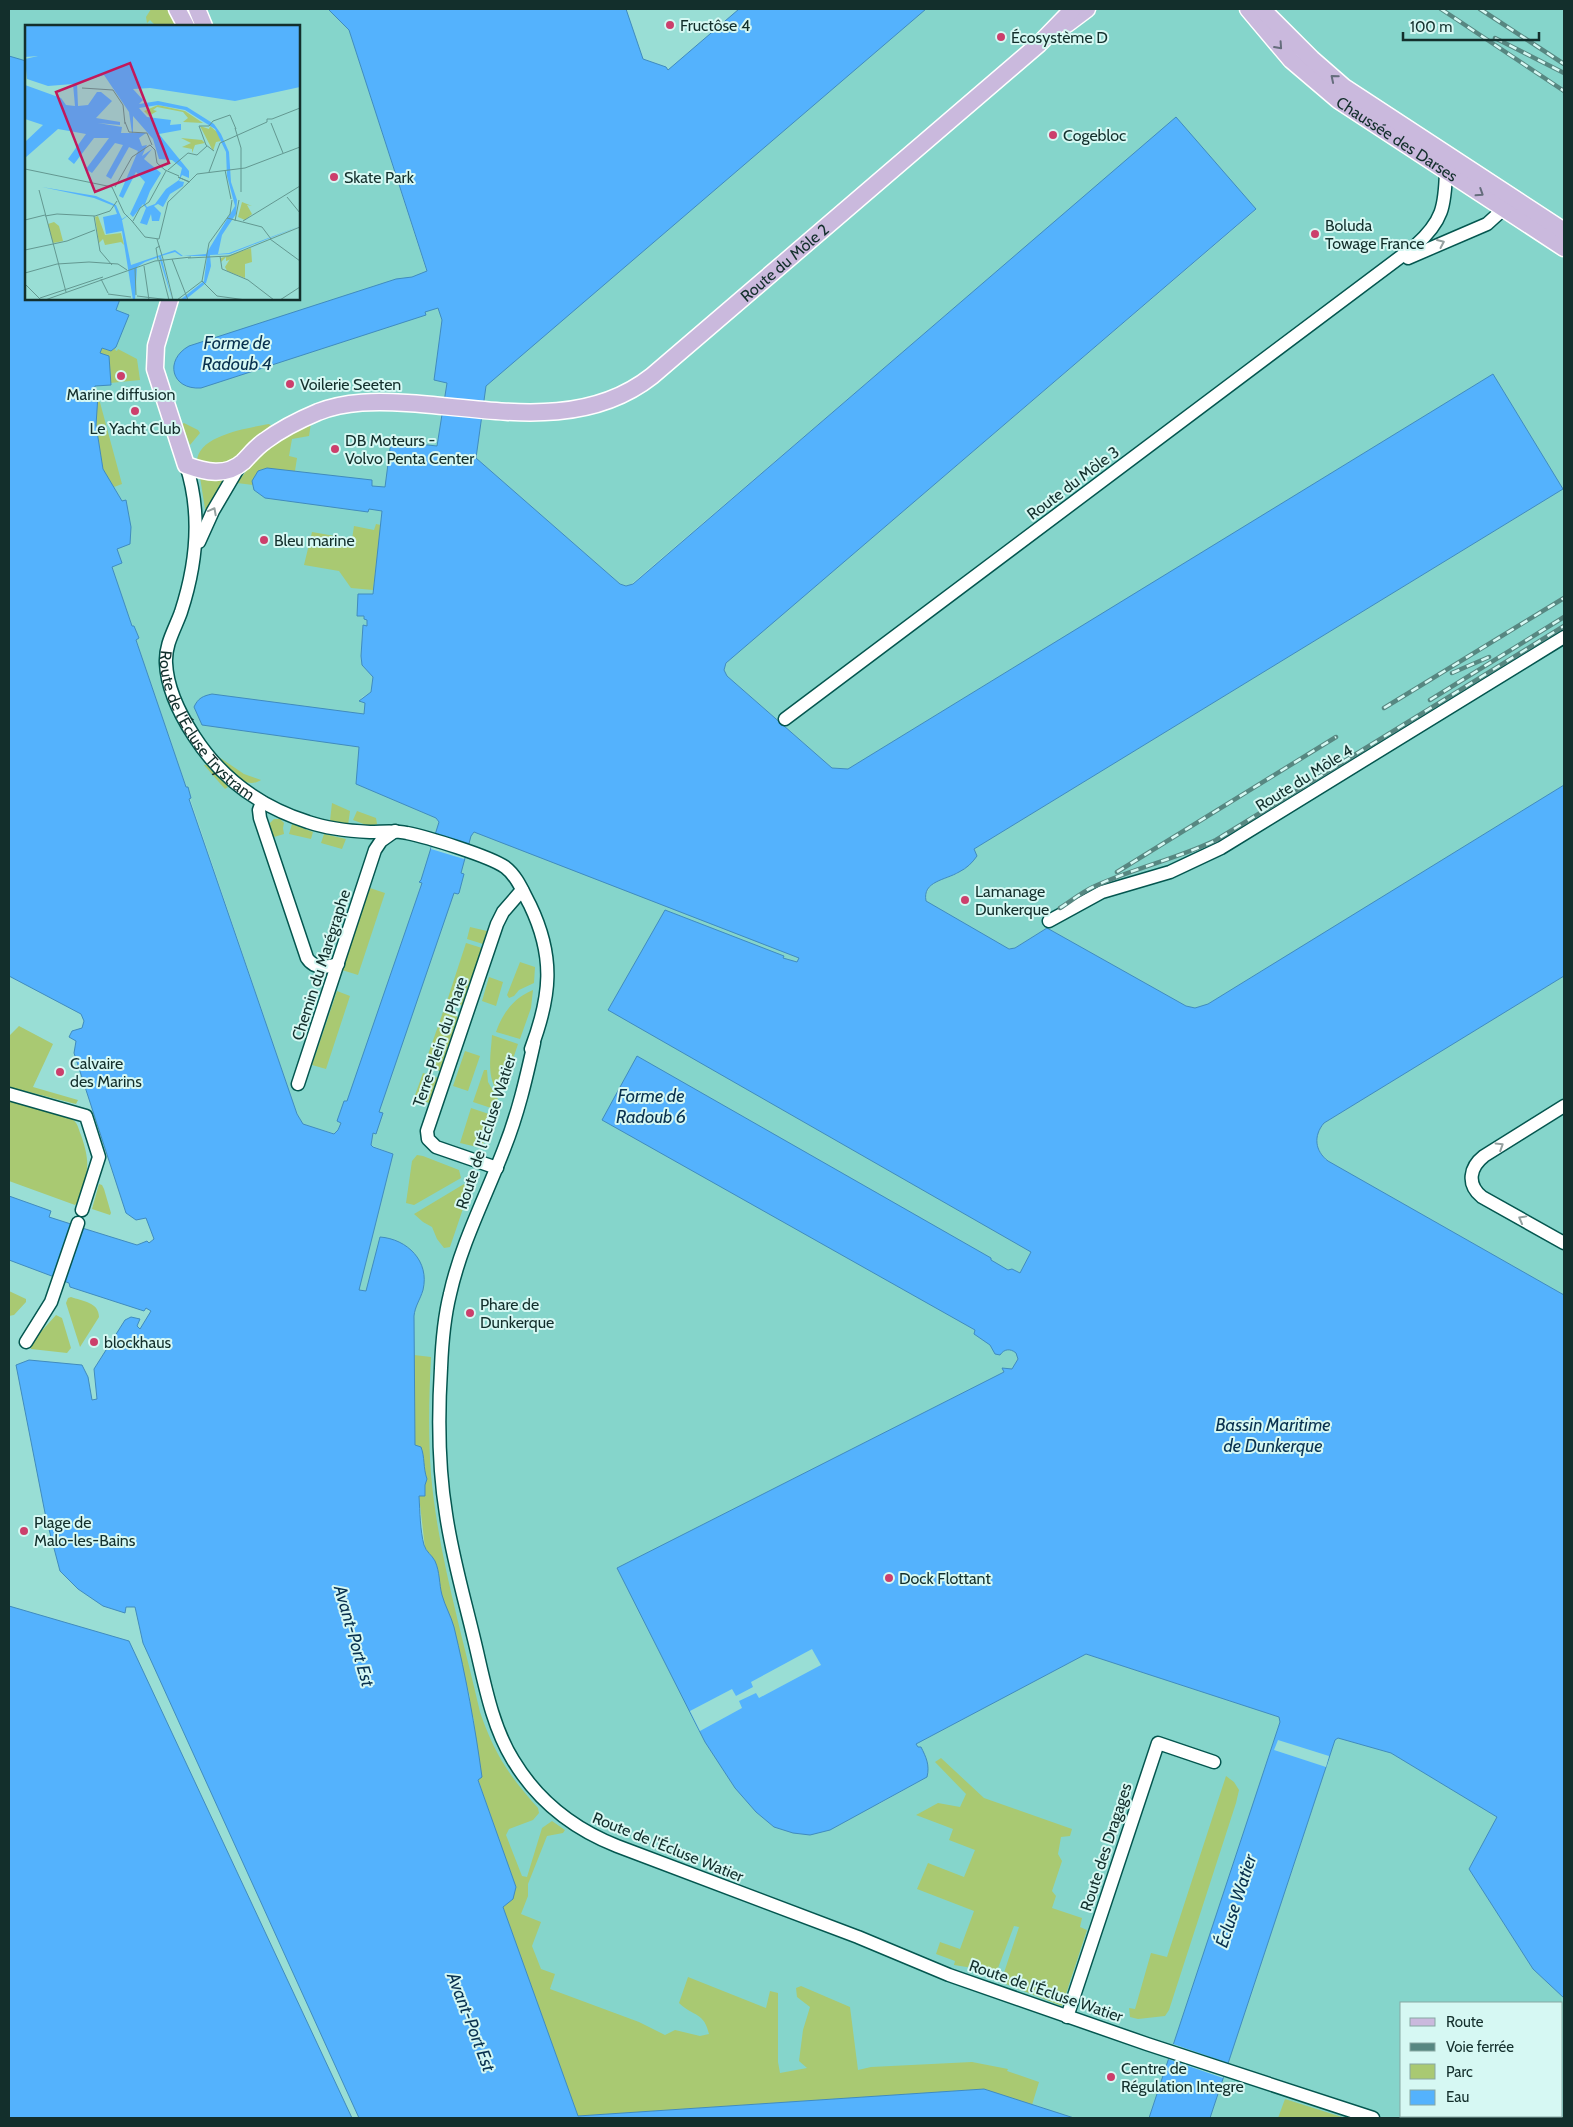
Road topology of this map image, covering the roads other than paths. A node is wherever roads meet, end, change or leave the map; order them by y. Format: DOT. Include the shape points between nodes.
graph roads {
  1 [pos="177,9"];
  2 [pos="197,9"];
  3 [pos="1073,9"];
  4 [pos="1087,9"];
  5 [pos="1248,9"];
  6 [pos="1262,9"];
  7 [pos="185,25"];
  8 [pos="204,25"];
  9 [pos="1039,44"];
  10 [pos="1446,170"];
  11 [pos="1504,200"];
  12 [pos="1564,230"];
  13 [pos="1564,248"];
  14 [pos="1381,272"];
  15 [pos="170,300"];
  16 [pos="241,463"];
  17 [pos="186,465"];
  18 [pos="194,556"];
  19 [pos="1564,637"];
  20 [pos="784,719"];
  21 [pos="262,802"];
  22 [pos="358,831"];
  23 [pos="395,831"];
  24 [pos="475,854"];
  25 [pos="373,855"];
  26 [pos="522,890"];
  27 [pos="1049,922"];
  28 [pos="338,964"];
  29 [pos="298,1084"];
  30 [pos="9,1094"];
  31 [pos="1564,1106"];
  32 [pos="494,1167"];
  33 [pos="82,1210"];
  34 [pos="78,1223"];
  35 [pos="1564,1243"];
  36 [pos="26,1342"];
  37 [pos="1214,1762"];
  38 [pos="1067,2017"];
  39 [pos="1373,2118"];
  1 -- 7 [label="main road"];
  2 -- 8 [label="main road"];
  3 -- 9 [label="main road, Route du Môle 2"];
  4 -- 9 [label="main road, Route du Môle 2"];
  5 -- 10 [label="main road, Chaussée des Darses, one-way" via="1314,81 1354,111"];
  11 -- 6 [label="main road, Chaussée des Darses, one-way" via="1344,87"];
  9 -- 16 [label="main road, Route du Môle 2" via="643,383 601,402 539,414 369,402 328,409 276,434"];
  10 -- 11 [label="main road, Chaussée des Darses, one-way"];
  10 -- 14 [label="street, Route du Môle 3" via="1444,203 1437,222 1420,241"];
  11 -- 12 [label="main road, Chaussée des Darses"];
  11 -- 13 [label="main road, Chaussée des Darses"];
  14 -- 11 [label="street, Route du Môle 3, one-way" via="1483,226 1494,217"];
  14 -- 20 [label="street, Route du Môle 3"];
  15 -- 17 [label="main road, Route de l'Écluse Trystram" via="157,341 154,364"];
  16 -- 17 [label="main road" via="221,472"];
  18 -- 16 [label="street, one-way" via="209,517"];
  17 -- 18 [label="street, Route de l'Écluse Trystram" via="195,504 197,532"];
  18 -- 21 [label="street, Route de l'Écluse Trystram" via="182,609 167,650 166,668 170,685 188,726 208,755 228,777"];
  19 -- 27 [label="street, Route du Môle 4" via="1221,848 1178,869 1097,894"];
  21 -- 22 [label="street, Route de l'Écluse Trystram" via="309,823"];
  21 -- 28 [label="street" via="260,818 307,958 320,967"];
  22 -- 23 [label="street, Route de l'Écluse Trystram"];
  22 -- 25 [label="street" via="370,845"];
  23 -- 24 [label="street, Route de l'Écluse Trystram"];
  23 -- 25 [label="street, Chemin du Marégraphe" via="381,840"];
  24 -- 26 [label="street, Route de l'Écluse Watier" via="505,868"];
  25 -- 28 [label="street, Chemin du Marégraphe"];
  26 -- 32 [label="street, Route de l'Écluse Watier" via="543,936 548,965 546,1002 522,1097"];
  26 -- 32 [label="street, Terre-Plein du Phare" via="497,924 427,1131 430,1142 436,1147"];
  28 -- 29 [label="street, Chemin du Marégraphe"];
  30 -- 33 [label="street" via="86,1116 99,1157"];
  35 -- 31 [label="street, one-way" via="1482,1197 1471,1181 1472,1170 1480,1159"];
  32 -- 38 [label="street, Route de l'Écluse Watier" via="452,1285 445,1319 438,1419 442,1484 452,1545 491,1711 506,1749 526,1779 566,1819 610,1844 858,1937 930,1968"];
  34 -- 36 [label="street" via="45,1313"];
  37 -- 38 [label="street, Route des Dragages" via="1158,1743"];
  38 -- 39 [label="street, Route de l'Écluse Watier"];
}
